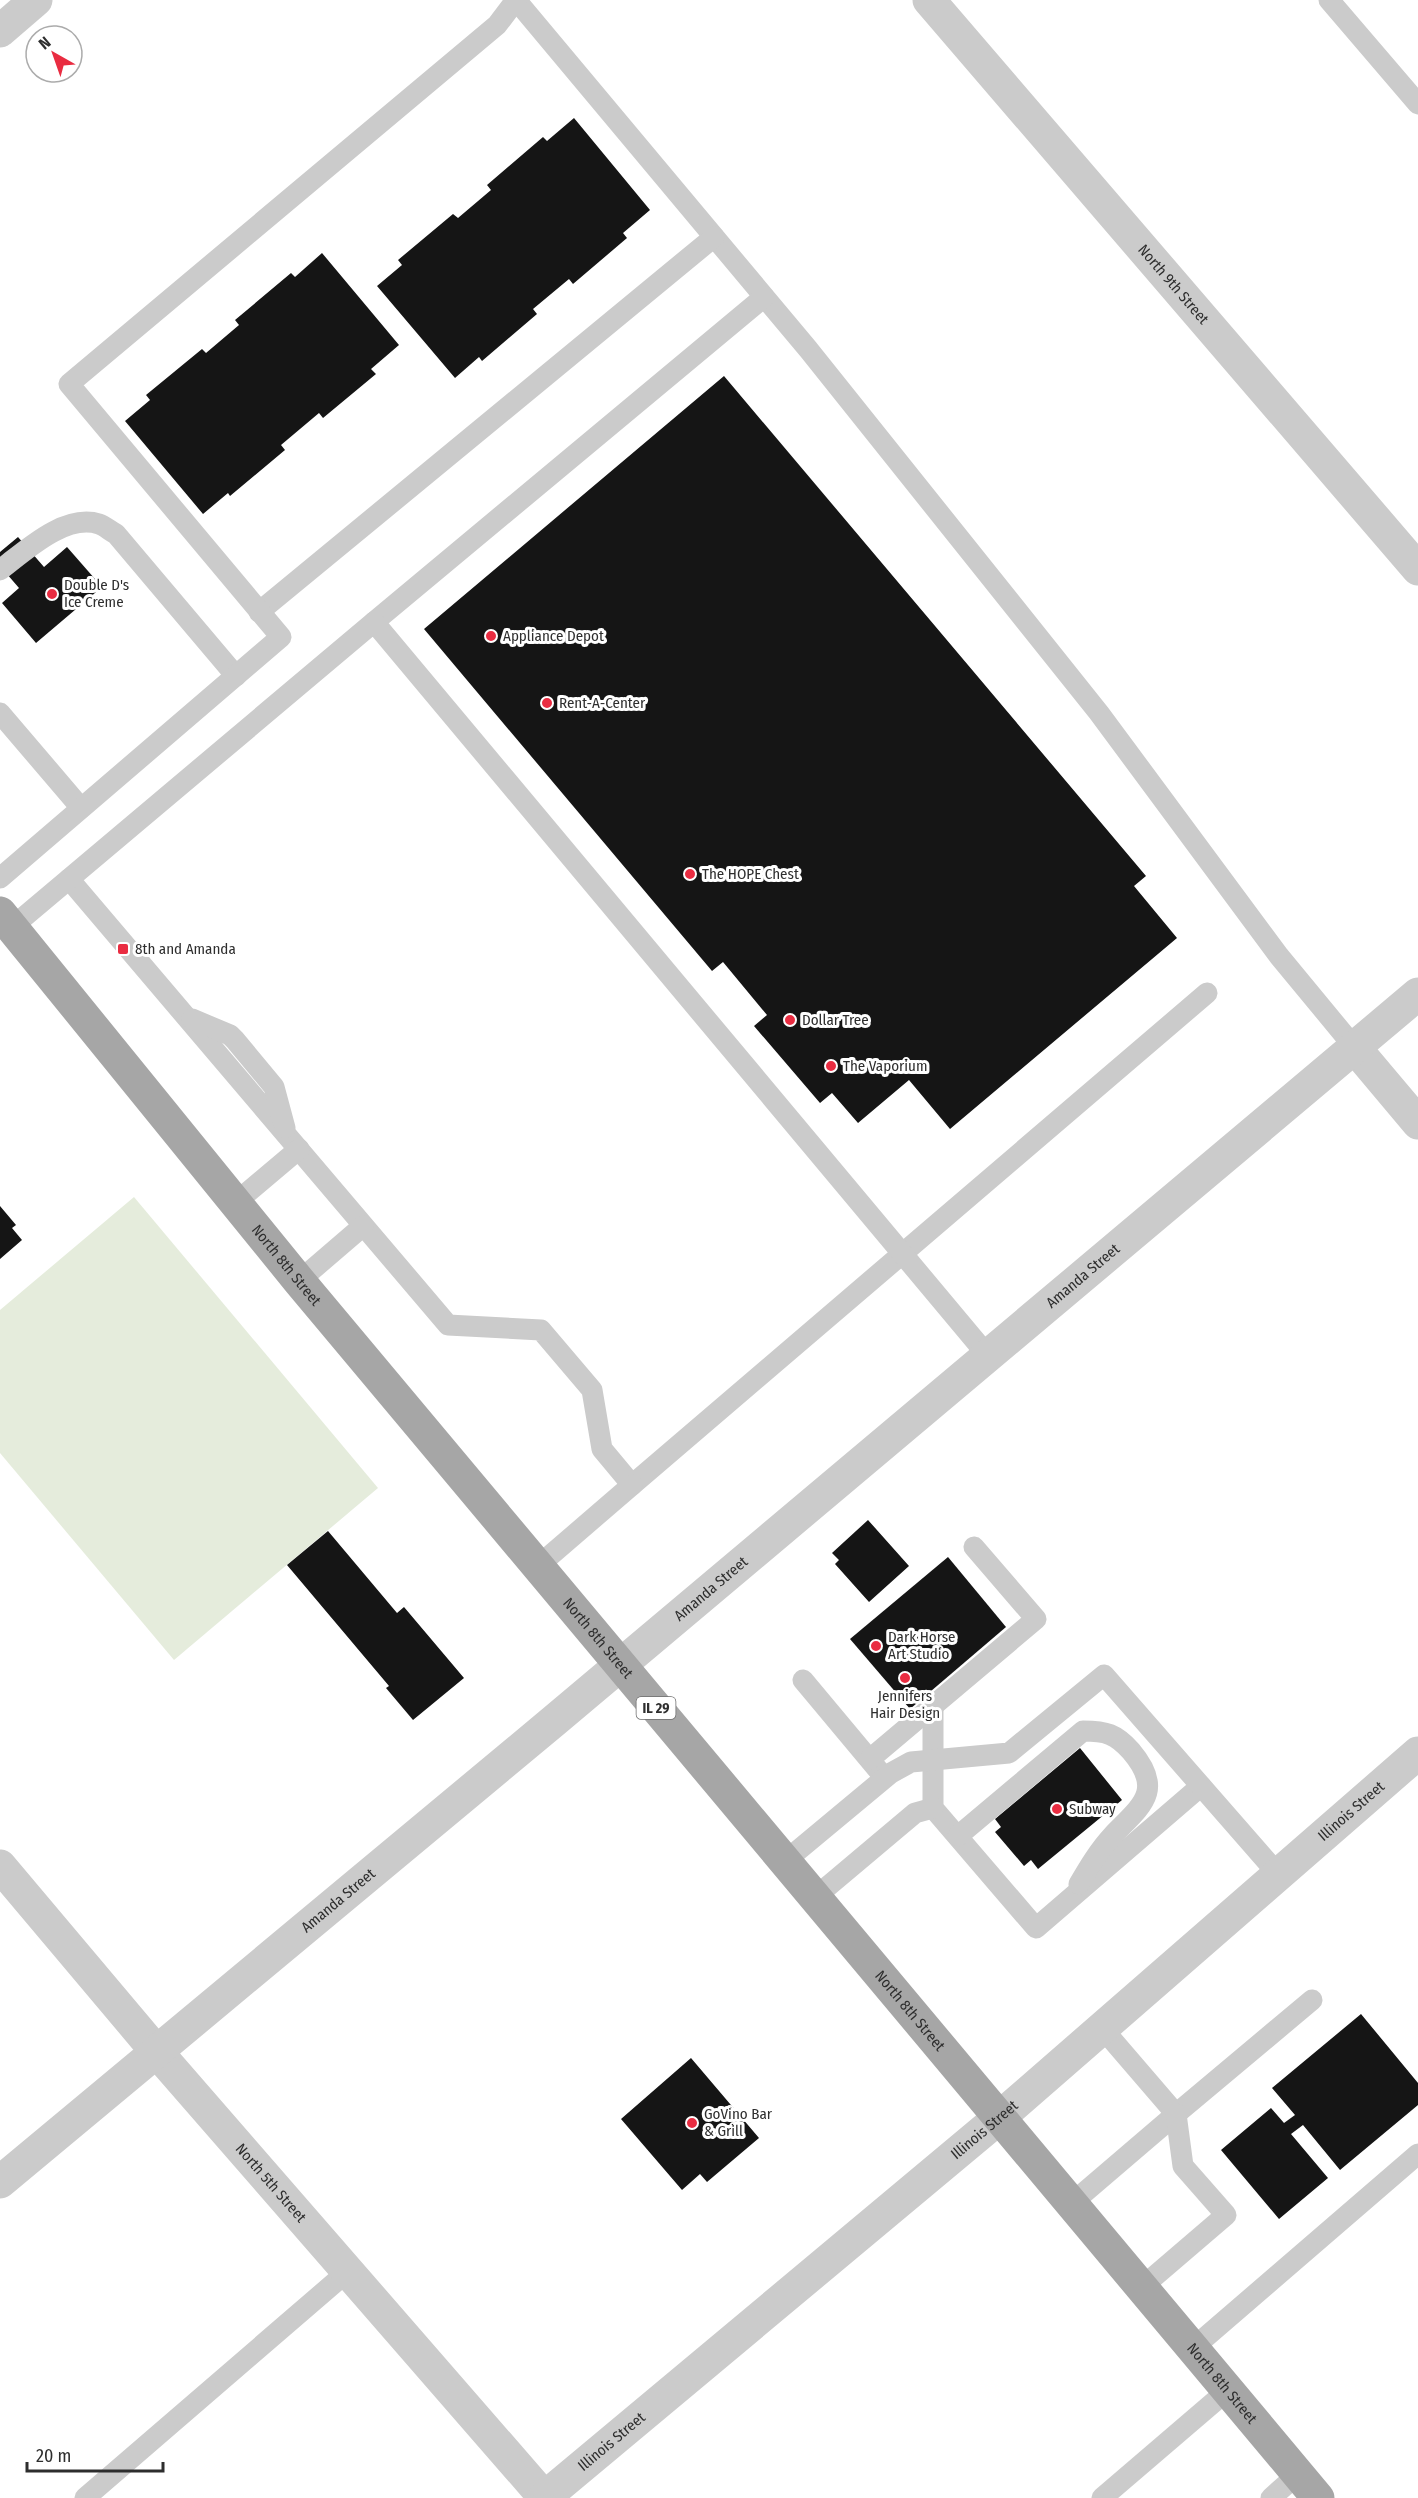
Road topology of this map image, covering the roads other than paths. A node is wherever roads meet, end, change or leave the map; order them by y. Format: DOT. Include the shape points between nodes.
graph roads {
  1 [pos="36,0"];
  2 [pos="516,0"];
  3 [pos="928,0"];
  4 [pos="1329,0"];
  5 [pos="0,31"];
  6 [pos="1418,104"];
  7 [pos="714,237"];
  8 [pos="764,297"];
  9 [pos="1418,569"];
  10 [pos="0,570"];
  11 [pos="259,612"];
  12 [pos="374,622"];
  13 [pos="236,676"];
  14 [pos="0,713"];
  15 [pos="81,808"];
  16 [pos="0,878"];
  17 [pos="69,879"];
  18 [pos="6,920"];
  19 [pos="1207,993"];
  20 [pos="1418,994"];
  21 [pos="1356,1048"];
  22 [pos="1418,1123"];
  23 [pos="293,1143"];
  24 [pos="235,1203"];
  25 [pos="363,1226"];
  26 [pos="902,1253"];
  27 [pos="299,1281"];
  28 [pos="988,1356"];
  29 [pos="632,1485"];
  30 [pos="974,1547"];
  31 [pos="538,1566"];
  32 [pos="621,1665"];
  33 [pos="803,1680"];
  34 [pos="933,1706"];
  35 [pos="1418,1753"];
  36 [pos="870,1759"];
  37 [pos="933,1760"];
  38 [pos="885,1778"];
  39 [pos="1201,1786"];
  40 [pos="933,1808"];
  41 [pos="958,1836"];
  42 [pos="784,1862"];
  43 [pos="0,1866"];
  44 [pos="1278,1874"];
  45 [pos="814,1898"];
  46 [pos="1071,1898"];
  47 [pos="1312,2000"];
  48 [pos="1102,2028"];
  49 [pos="156,2051"];
  50 [pos="1176,2114"];
  51 [pos="1000,2117"];
  52 [pos="1418,2154"];
  53 [pos="0,2182"];
  54 [pos="1072,2203"];
  55 [pos="347,2272"];
  56 [pos="1142,2287"];
  57 [pos="1193,2348"];
  58 [pos="1228,2390"];
  59 [pos="1308,2486"];
  60 [pos="85,2498"];
  61 [pos="545,2498"];
  62 [pos="1102,2498"];
  63 [pos="1271,2498"];
  1 -- 5 [label="street"];
  2 -- 7 [label="lane"];
  2 -- 11 [label="lane" via="497,25 69,384"];
  3 -- 9 [label="street, North 9th Street"];
  4 -- 6 [label="lane"];
  7 -- 8 [label="lane"];
  7 -- 11 [label="lane"];
  8 -- 12 [label="lane"];
  8 -- 21 [label="lane" via="1099,713 1279,956"];
  10 -- 13 [label="lane" via="41,539 69,524 98,524 116,534"];
  11 -- 13 [label="lane" via="281,637"];
  12 -- 17 [label="lane"];
  12 -- 26 [label="lane"];
  13 -- 15 [label="lane"];
  14 -- 15 [label="lane"];
  15 -- 16 [label="lane"];
  17 -- 18 [label="lane"];
  17 -- 23 [label="lane"];
  18 -- 24 [label="main road, North 8th Street / IL 29"];
  19 -- 26 [label="lane"];
  20 -- 21 [label="street, Amanda Street"];
  21 -- 22 [label="street"];
  21 -- 28 [label="street, Amanda Street"];
  23 -- 24 [label="lane"];
  23 -- 25 [label="lane"];
  24 -- 27 [label="main road, North 8th Street / IL 29"];
  25 -- 27 [label="lane"];
  25 -- 29 [label="lane" via="448,1325 541,1330 592,1390 602,1449"];
  26 -- 28 [label="lane"];
  26 -- 29 [label="lane"];
  27 -- 31 [label="main road, North 8th Street / IL 29"];
  28 -- 32 [label="street, Amanda Street"];
  29 -- 31 [label="lane"];
  30 -- 34 [label="lane" via="1036,1619"];
  31 -- 32 [label="main road, North 8th Street / IL 29"];
  32 -- 42 [label="main road, North 8th Street / IL 29"];
  32 -- 49 [label="street, Amanda Street"];
  33 -- 36 [label="lane"];
  34 -- 36 [label="lane"];
  34 -- 37 [label="lane"];
  35 -- 44 [label="street, Illinois Street"];
  36 -- 38 [label="lane"];
  37 -- 38 [label="lane" via="911,1762"];
  37 -- 39 [label="lane" via="1010,1753 1104,1675"];
  37 -- 40 [label="lane"];
  38 -- 42 [label="lane"];
  39 -- 44 [label="lane"];
  39 -- 46 [label="lane"];
  40 -- 41 [label="lane"];
  40 -- 45 [label="lane" via="915,1813"];
  41 -- 46 [label="lane" via="1036,1928"];
  41 -- 46 [label="lane" via="1083,1731 1104,1731 1124,1742 1141,1763 1147,1780 1146,1797 1093,1860"];
  42 -- 45 [label="main road, North 8th Street / IL 29"];
  43 -- 49 [label="street, North 5th Street"];
  44 -- 48 [label="street, Illinois Street"];
  45 -- 51 [label="main road, North 8th Street / IL 29"];
  47 -- 50 [label="lane"];
  48 -- 50 [label="lane"];
  48 -- 51 [label="street, Illinois Street"];
  49 -- 53 [label="street, Amanda Street"];
  49 -- 55 [label="street, North 5th Street"];
  50 -- 54 [label="lane"];
  50 -- 56 [label="lane" via="1183,2166 1226,2215"];
  51 -- 54 [label="main road, North 8th Street / IL 29"];
  51 -- 61 [label="street, Illinois Street"];
  52 -- 57 [label="lane"];
  54 -- 56 [label="main road, North 8th Street / IL 29"];
  55 -- 60 [label="lane"];
  55 -- 61 [label="street, North 5th Street"];
  56 -- 57 [label="main road, North 8th Street / IL 29"];
  57 -- 58 [label="main road, North 8th Street / IL 29"];
  58 -- 59 [label="main road, North 8th Street / IL 29"];
  58 -- 62 [label="lane"];
  59 -- 63 [label="lane"];
}
